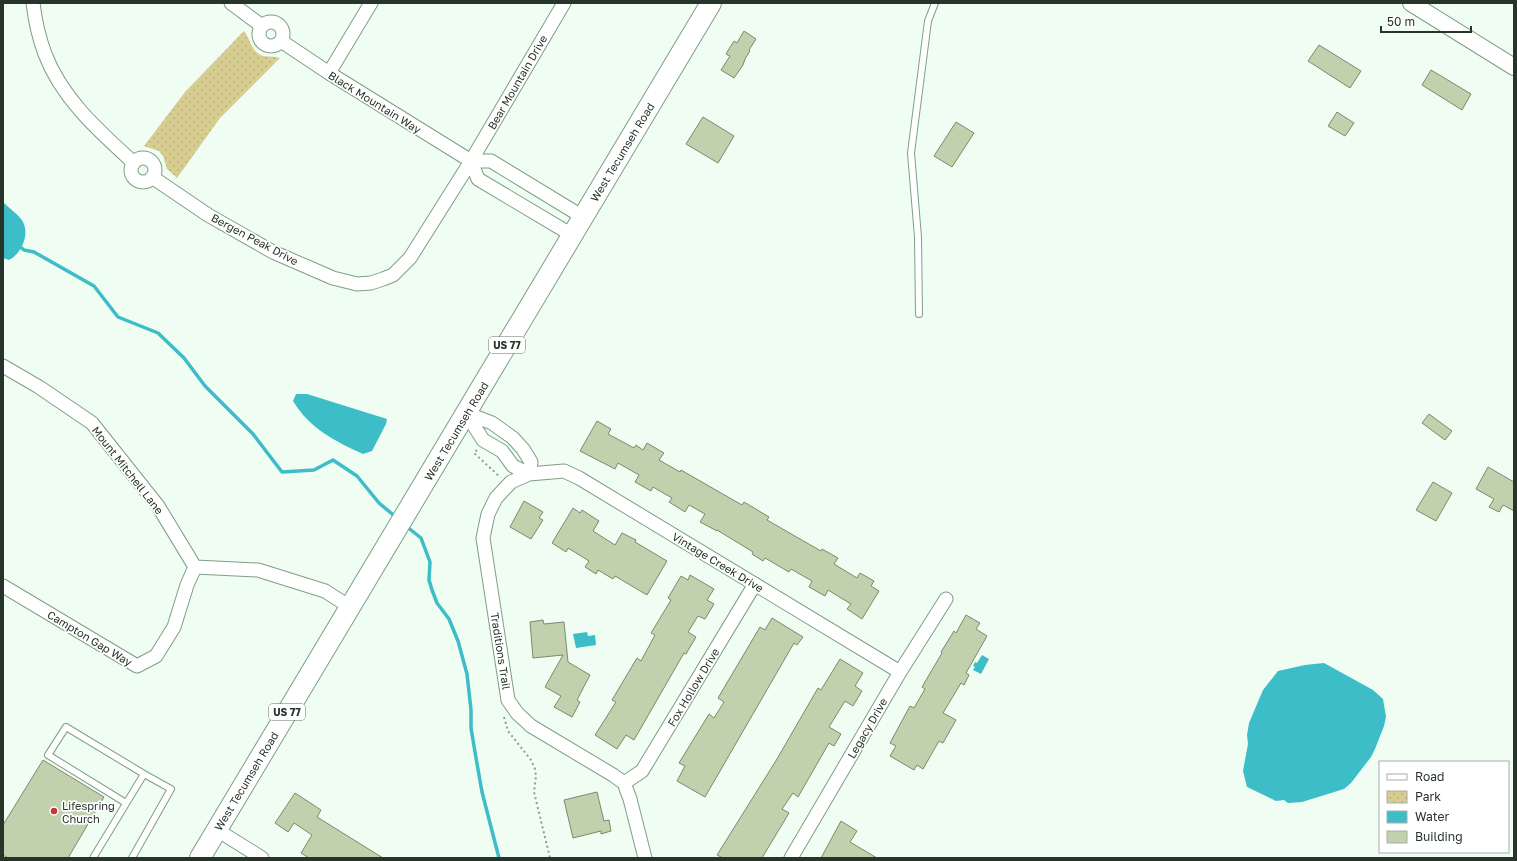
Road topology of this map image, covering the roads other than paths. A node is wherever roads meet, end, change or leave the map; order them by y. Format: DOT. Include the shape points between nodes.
graph roads {
  1 [pos="33,3"];
  2 [pos="231,3"];
  3 [pos="371,3"];
  4 [pos="564,3"];
  5 [pos="711,3"];
  6 [pos="935,3"];
  7 [pos="1411,3"];
  8 [pos="1428,7"];
  9 [pos="1514,67"];
  10 [pos="329,73"];
  11 [pos="471,161"];
  12 [pos="583,217"];
  13 [pos="572,235"];
  14 [pos="919,314"];
  15 [pos="3,366"];
  16 [pos="466,413"];
  17 [pos="530,474"];
  18 [pos="195,567"];
  19 [pos="755,584"];
  20 [pos="3,586"];
  21 [pos="946,599"];
  22 [pos="350,607"];
  23 [pos="900,672"];
  24 [pos="144,774"];
  25 [pos="624,783"];
  26 [pos="126,803"];
  27 [pos="217,830"];
  28 [pos="93,858"];
  29 [pos="132,858"];
  30 [pos="200,858"];
  31 [pos="262,858"];
  32 [pos="646,858"];
  33 [pos="791,858"];
  1 -- 11 [label="street, Bergen Peak Drive" via="45,54 65,89 93,124 134,163 141,159 150,160 155,167 155,174 152,177 208,214 273,252 333,278 364,284 392,275 410,258"];
  2 -- 10 [label="street, Black Mountain Way" via="262,26 268,22 278,24 283,32 280,41"];
  3 -- 10 [label="street"];
  4 -- 11 [label="street, Bear Mountain Drive"];
  5 -- 12 [label="main road, West Tecumseh Road / US 77"];
  6 -- 14 [label="lane" via="928,21 911,153 918,237"];
  7 -- 8 [label="street"];
  8 -- 9 [label="street"];
  10 -- 11 [label="street, Black Mountain Way"];
  11 -- 12 [label="street" via="491,161"];
  11 -- 13 [label="street" via="478,179"];
  12 -- 13 [label="main road, West Tecumseh Road / US 77"];
  13 -- 16 [label="main road, West Tecumseh Road / US 77"];
  15 -- 18 [label="street, Mount Mitchell Lane" via="92,423 158,506"];
  16 -- 17 [label="street" via="483,440 502,451 513,466"];
  16 -- 17 [label="street" via="492,423 512,438 531,462"];
  16 -- 22 [label="main road, West Tecumseh Road / US 77"];
  17 -- 19 [label="street, Vintage Creek Drive" via="564,472 579,478"];
  17 -- 25 [label="street, Traditions Trail" via="511,482 496,498 488,514 483,538 508,700 531,726"];
  18 -- 20 [label="street, Campton Gap Way" via="174,627 156,656 138,666"];
  18 -- 22 [label="street" via="258,570 325,591"];
  19 -- 23 [label="street, Vintage Creek Drive"];
  19 -- 25 [label="street, Fox Hollow Drive" via="642,771"];
  21 -- 23 [label="street, Legacy Drive"];
  22 -- 27 [label="main road, West Tecumseh Road / US 77"];
  23 -- 33 [label="street, Legacy Drive"];
  24 -- 26 [label="lane"];
  24 -- 26 [label="lane" via="66,727 48,755"];
  24 -- 29 [label="lane" via="171,789"];
  25 -- 32 [label="street"];
  26 -- 28 [label="lane"];
  27 -- 30 [label="main road, West Tecumseh Road / US 77"];
  27 -- 31 [label="street"];
}
